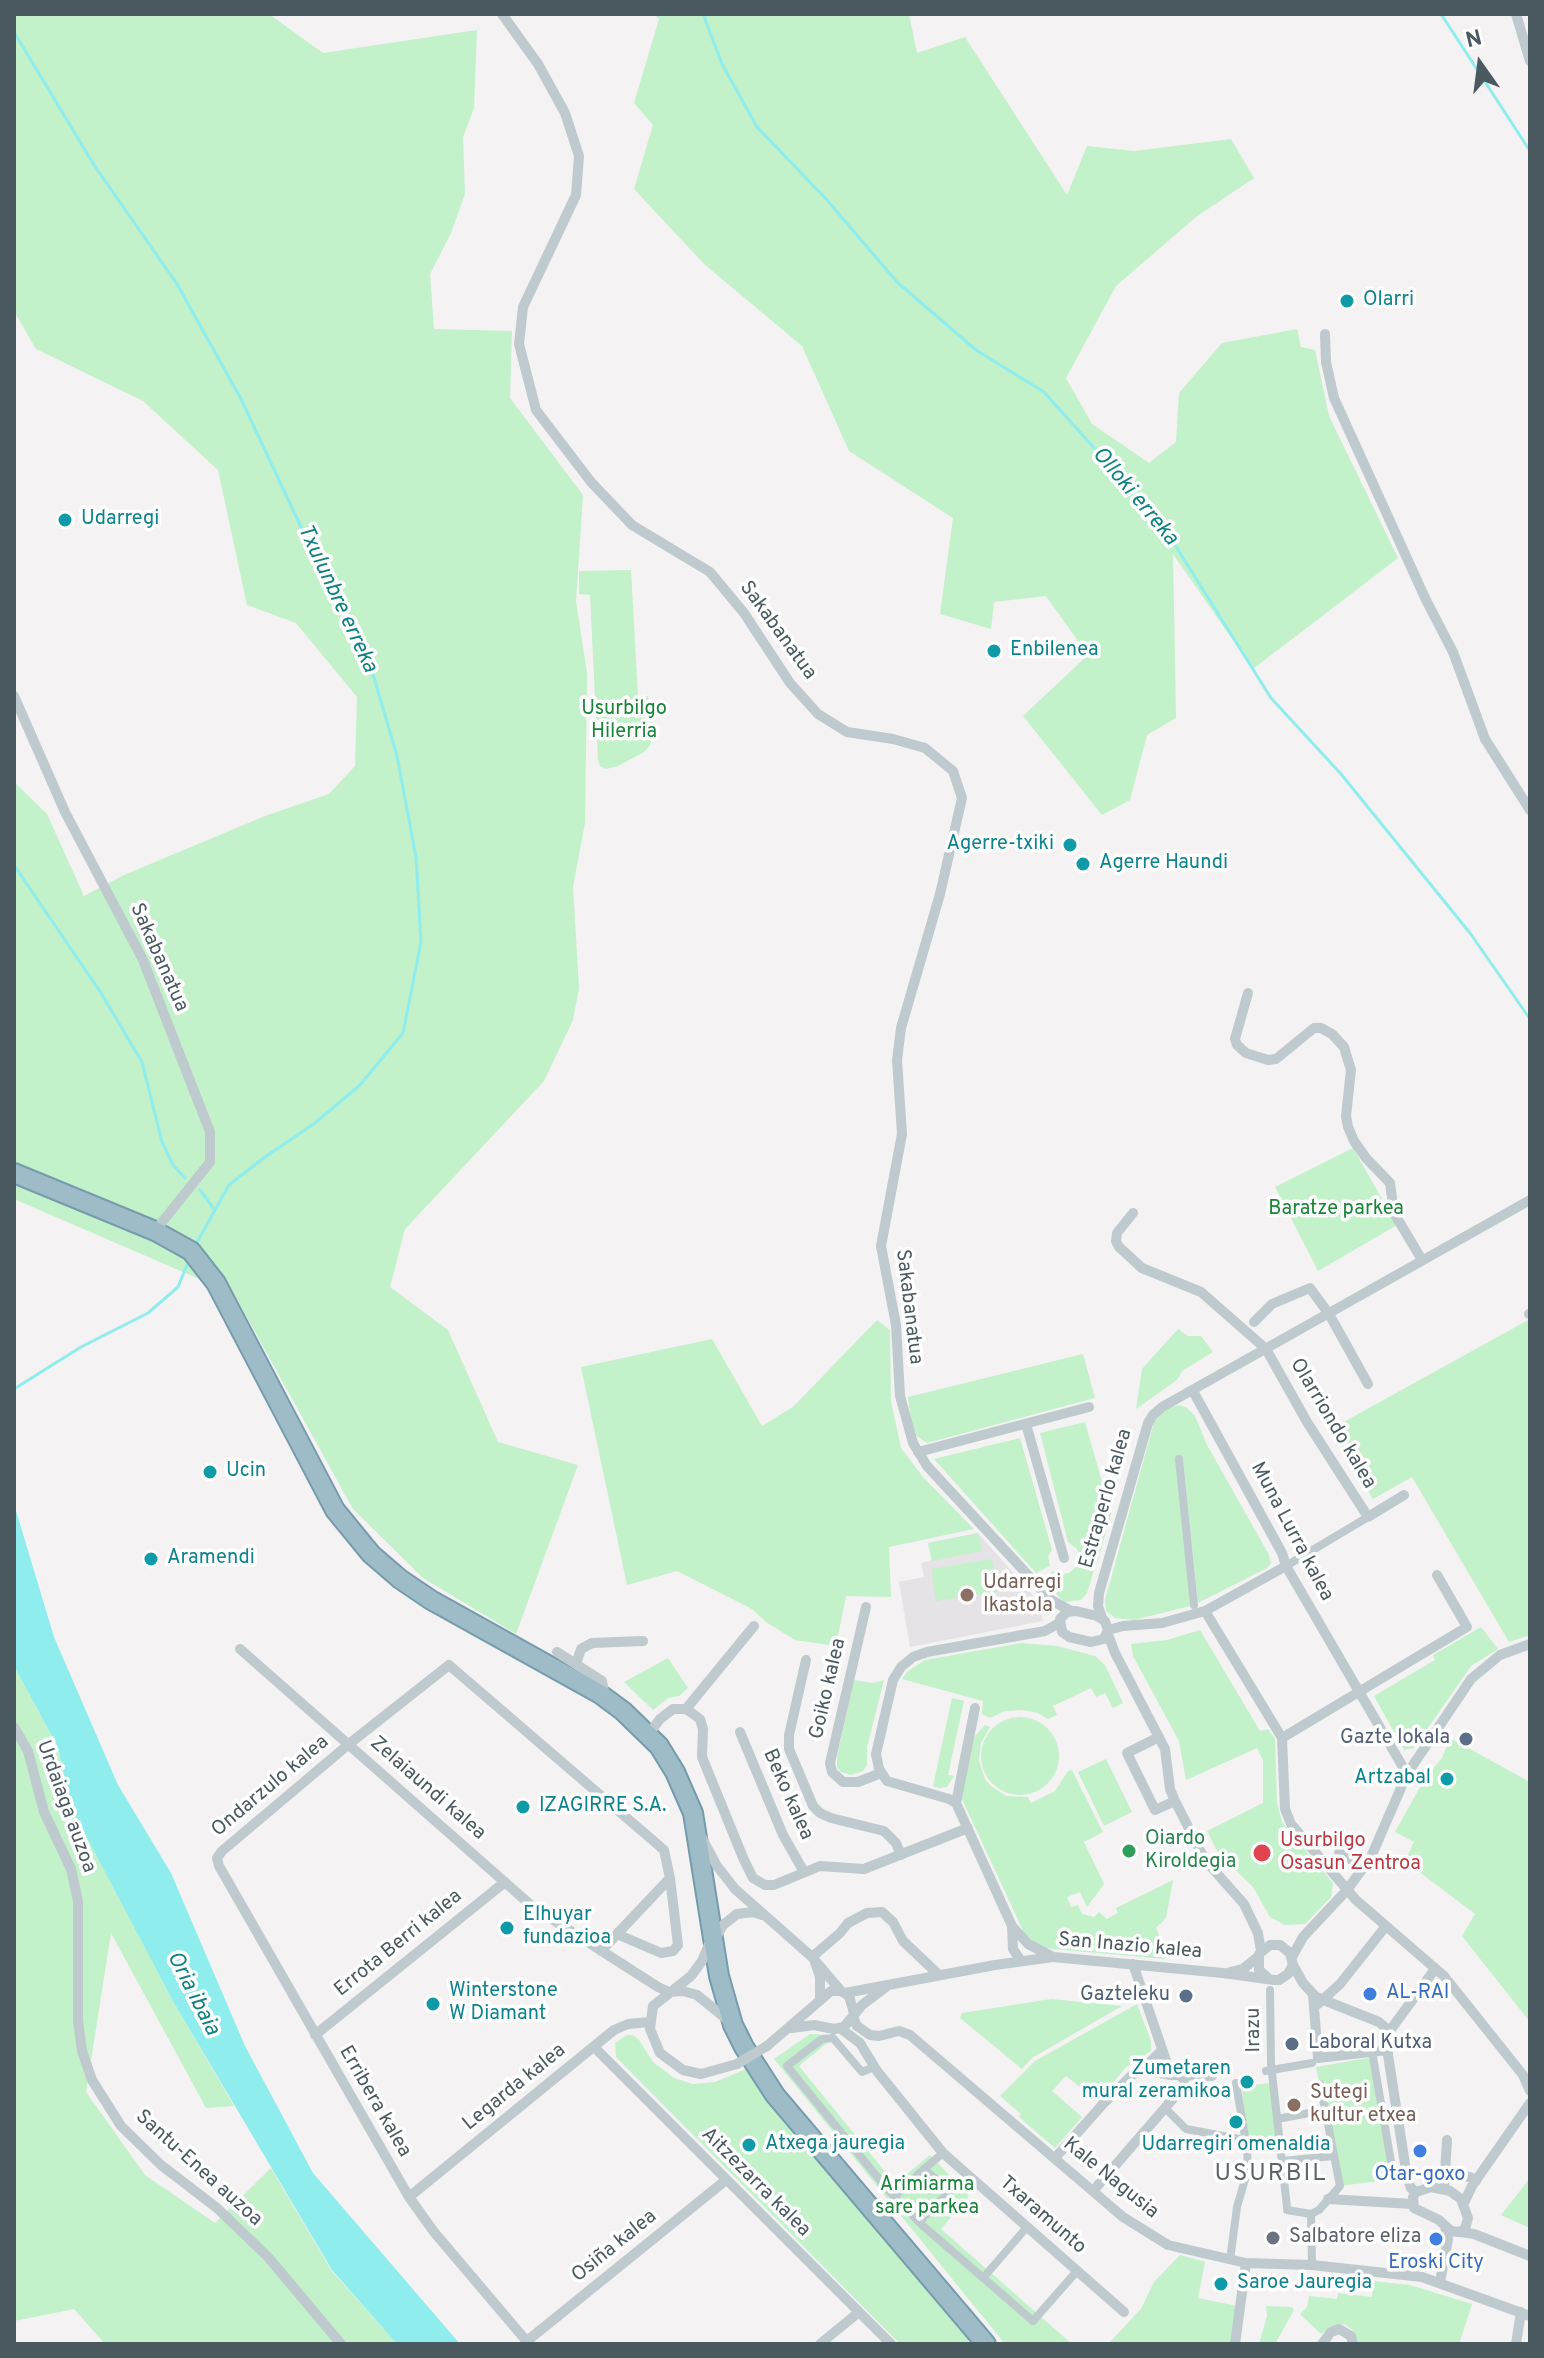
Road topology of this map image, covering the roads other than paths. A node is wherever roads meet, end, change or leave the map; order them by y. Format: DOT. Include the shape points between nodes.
graph roads {
  1 [pos="502,14"];
  2 [pos="1516,14"];
  3 [pos="1530,61"];
  4 [pos="1325,334"];
  5 [pos="14,696"];
  6 [pos="1530,810"];
  7 [pos="1248,993"];
  8 [pos="14,1173"];
  9 [pos="1530,1200"];
  10 [pos="1133,1213"];
  11 [pos="155,1231"];
  12 [pos="1422,1260"];
  13 [pos="1329,1314"];
  14 [pos="1254,1322"];
  15 [pos="1266,1349"];
  16 [pos="1368,1384"];
  17 [pos="1193,1391"];
  18 [pos="1089,1407"];
  19 [pos="1026,1424"];
  20 [pos="918,1452"];
  21 [pos="1179,1459"];
  22 [pos="1404,1495"];
  23 [pos="1368,1517"];
  24 [pos="1064,1558"];
  25 [pos="1286,1566"];
  26 [pos="1437,1575"];
  27 [pos="1099,1593"];
  28 [pos="1051,1600"];
  29 [pos="1194,1605"];
  30 [pos="866,1607"];
  31 [pos="1074,1611"];
  32 [pos="1205,1611"];
  33 [pos="1102,1618"];
  34 [pos="1060,1622"];
  35 [pos="754,1626"];
  36 [pos="1107,1631"];
  37 [pos="643,1641"];
  38 [pos="1091,1642"];
  39 [pos="1530,1644"];
  40 [pos="240,1649"];
  41 [pos="557,1652"];
  42 [pos="1118,1659"];
  43 [pos="806,1660"];
  44 [pos="576,1664"];
  45 [pos="1359,1690"];
  46 [pos="606,1699"];
  47 [pos="975,1708"];
  48 [pos="686,1709"];
  49 [pos="14,1727"];
  50 [pos="740,1732"];
  51 [pos="648,1735"];
  52 [pos="1159,1737"];
  53 [pos="1282,1738"];
  54 [pos="349,1744"];
  55 [pos="881,1773"];
  56 [pos="1407,1774"];
  57 [pos="1175,1801"];
  58 [pos="956,1803"];
  59 [pos="696,1826"];
  60 [pos="968,1828"];
  61 [pos="1339,1853"];
  62 [pos="901,1855"];
  63 [pos="217,1858"];
  64 [pos="1365,1867"];
  65 [pos="804,1872"];
  66 [pos="670,1878"];
  67 [pos="505,1882"];
  68 [pos="1347,1890"];
  69 [pos="78,1901"];
  70 [pos="764,1916"];
  71 [pos="1012,1926"];
  72 [pos="1386,1926"];
  73 [pos="1256,1927"];
  74 [pos="1308,1931"];
  75 [pos="617,1934"];
  76 [pos="712,1940"];
  77 [pos="1023,1940"];
  78 [pos="1011,1941"];
  79 [pos="1278,1945"];
  80 [pos="601,1951"];
  81 [pos="1260,1954"];
  82 [pos="812,1957"];
  83 [pos="1053,1957"];
  84 [pos="1021,1961"];
  85 [pos="1292,1961"];
  86 [pos="1133,1964"];
  87 [pos="995,1965"];
  88 [pos="1435,1969"];
  89 [pos="1223,1973"];
  90 [pos="939,1975"];
  91 [pos="890,1984"];
  92 [pos="1270,1984"];
  93 [pos="669,1992"];
  94 [pos="843,1992"];
  95 [pos="819,2000"];
  96 [pos="1317,2001"];
  97 [pos="854,2015"];
  98 [pos="649,2022"];
  99 [pos="733,2025"];
  100 [pos="825,2025"];
  101 [pos="840,2028"];
  102 [pos="790,2029"];
  103 [pos="865,2033"];
  104 [pos="1388,2033"];
  105 [pos="315,2035"];
  106 [pos="594,2047"];
  107 [pos="1387,2050"];
  108 [pos="1161,2051"];
  109 [pos="1372,2054"];
  110 [pos="1314,2060"];
  111 [pos="875,2069"];
  112 [pos="1142,2070"];
  113 [pos="1269,2070"];
  114 [pos="1177,2076"];
  115 [pos="1212,2076"];
  116 [pos="1526,2077"];
  117 [pos="1236,2083"];
  118 [pos="1320,2084"];
  119 [pos="1530,2091"];
  120 [pos="1530,2103"];
  121 [pos="1165,2108"];
  122 [pos="1315,2112"];
  123 [pos="1277,2119"];
  124 [pos="1447,2140"];
  125 [pos="1246,2144"];
  126 [pos="1280,2144"];
  127 [pos="943,2153"];
  128 [pos="1334,2156"];
  129 [pos="1055,2158"];
  130 [pos="1282,2161"];
  131 [pos="924,2169"];
  132 [pos="1445,2174"];
  133 [pos="1394,2179"];
  134 [pos="726,2180"];
  135 [pos="1476,2181"];
  136 [pos="1446,2189"];
  137 [pos="1093,2191"];
  138 [pos="1416,2192"];
  139 [pos="409,2197"];
  140 [pos="894,2197"];
  141 [pos="1328,2199"];
  142 [pos="1464,2203"];
  143 [pos="1413,2204"];
  144 [pos="1311,2214"];
  145 [pos="919,2222"];
  146 [pos="1469,2223"];
  147 [pos="1027,2227"];
  148 [pos="1474,2234"];
  149 [pos="1454,2235"];
  150 [pos="1530,2256"];
  151 [pos="1230,2260"];
  152 [pos="1246,2263"];
  153 [pos="1445,2264"];
  154 [pos="1312,2265"];
  155 [pos="1077,2271"];
  156 [pos="983,2278"];
  157 [pos="1440,2282"];
  158 [pos="1456,2288"];
  159 [pos="859,2312"];
  160 [pos="1124,2312"];
  161 [pos="1525,2314"];
  162 [pos="528,2342"];
  163 [pos="341,2344"];
  164 [pos="820,2344"];
  165 [pos="891,2344"];
  166 [pos="986,2344"];
  167 [pos="1235,2344"];
  168 [pos="1322,2344"];
  169 [pos="1353,2344"];
  170 [pos="1516,2344"];
  1 -- 20 [label="street, Sakabanatua" via="565,113 579,156 576,195 523,307 519,344 536,410 632,525 710,572 818,714 847,732 925,748 953,771 962,798 901,1028 897,1060 902,1134 881,1246 896,1325 900,1396"];
  2 -- 3 [label="street"];
  4 -- 6 [label="street" via="1334,398 1453,652 1485,739"];
  5 -- 11 [label="street, Sakabanatua" via="65,812 143,960 210,1132 210,1162"];
  7 -- 12 [label="street" via="1235,1039 1246,1053 1276,1059 1314,1028 1332,1034 1344,1047 1351,1070 1348,1127 1366,1158 1390,1183 1394,1213"];
  8 -- 11 [label="highway"];
  9 -- 12 [label="street, Olarriondo kalea"];
  10 -- 15 [label="street" via="1116,1241 1129,1258 1201,1292"];
  11 -- 46 [label="highway" via="191,1251 211,1274 335,1510 371,1554 431,1600"];
  12 -- 13 [label="street, Olarriondo kalea"];
  13 -- 14 [label="street" via="1310,1288 1272,1304"];
  13 -- 15 [label="street, Olarriondo kalea"];
  13 -- 16 [label="street"];
  15 -- 17 [label="street, Olarriondo kalea"];
  15 -- 23 [label="street, Olarriondo kalea"];
  17 -- 25 [label="street, Muna Lurra kalea"];
  17 -- 27 [label="street, Estraperlo kalea" via="1162,1407 1148,1423"];
  18 -- 19 [label="street"];
  19 -- 20 [label="street"];
  19 -- 24 [label="street"];
  20 -- 28 [label="street, Sakabanatua"];
  21 -- 29 [label="street"];
  22 -- 23 [label="street"];
  23 -- 25 [label="street"];
  25 -- 32 [label="street"];
  25 -- 45 [label="street, Muna Lurra kalea"];
  26 -- 45 [label="street" via="1467,1627"];
  27 -- 31 [label="street, Estraperlo kalea"];
  27 -- 33 [label="street, Estraperlo kalea"];
  28 -- 31 [label="street"];
  28 -- 34 [label="street"];
  30 -- 55 [label="street, Goiko kalea" via="830,1763 835,1776 847,1783"];
  31 -- 33 [label="street"];
  31 -- 34 [label="street, Estraperlo kalea"];
  32 -- 36 [label="street"];
  32 -- 53 [label="street"];
  33 -- 36 [label="street, Estraperlo kalea"];
  34 -- 38 [label="street" via="1065,1635"];
  34 -- 55 [label="street" via="1045,1631 913,1657 896,1673 876,1747"];
  35 -- 48 [label="street"];
  36 -- 38 [label="street" via="1100,1641"];
  36 -- 42 [label="street, Estraperlo kalea"];
  37 -- 44 [label="street" via="592,1643 581,1649"];
  38 -- 42 [label="street"];
  39 -- 56 [label="street" via="1500,1655 1478,1672"];
  40 -- 54 [label="street"];
  41 -- 44 [label="street"];
  42 -- 52 [label="street, Estraperlo kalea"];
  43 -- 62 [label="street" via="789,1749 813,1806 831,1818 884,1831"];
  44 -- 46 [label="street" via="602,1681"];
  45 -- 53 [label="street"];
  45 -- 56 [label="street, Muna Lurra kalea"];
  46 -- 51 [label="highway"];
  47 -- 58 [label="street"];
  48 -- 51 [label="street" via="668,1712"];
  48 -- 65 [label="street" via="702,1724 702,1757 751,1874 770,1885"];
  49 -- 69 [label="street, Urdaiaga auzoa" via="28,1751 44,1812 71,1869"];
  50 -- 65 [label="street, Beko kalea"];
  51 -- 59 [label="highway" via="675,1772"];
  52 -- 57 [label="street, Estraperlo kalea"];
  52 -- 57 [label="street" via="1127,1753 1155,1810"];
  53 -- 68 [label="street" via="1287,1817"];
  54 -- 63 [label="street, Ondarzulo kalea"];
  54 -- 66 [label="street, Zelaiaundi kalea" via="449,1665 664,1850"];
  54 -- 67 [label="street, Zelaiaundi kalea"];
  55 -- 58 [label="street" via="896,1786"];
  56 -- 64 [label="street"];
  57 -- 73 [label="street, Estraperlo kalea" via="1205,1860 1236,1893"];
  58 -- 60 [label="street"];
  59 -- 70 [label="street" via="717,1866"];
  59 -- 76 [label="highway"];
  60 -- 62 [label="street"];
  60 -- 71 [label="street"];
  61 -- 64 [label="street"];
  62 -- 65 [label="street" via="864,1869 828,1866"];
  63 -- 105 [label="street, Erribera kalea"];
  64 -- 68 [label="street"];
  66 -- 75 [label="street"];
  66 -- 75 [label="street, Zelaiaundi kalea" via="678,1945 673,1951 661,1953"];
  67 -- 80 [label="street, Zelaiaundi kalea"];
  67 -- 105 [label="street, Errota Berri kalea"];
  68 -- 72 [label="street"];
  68 -- 74 [label="street"];
  69 -- 163 [label="street, Santu-Enea auzoa" via="78,2021 92,2080 121,2126 268,2257"];
  70 -- 76 [label="street" via="746,1913 729,1918"];
  70 -- 82 [label="street"];
  71 -- 77 [label="street"];
  71 -- 78 [label="street"];
  72 -- 88 [label="street"];
  72 -- 96 [label="street" via="1340,1984"];
  73 -- 79 [label="street"];
  73 -- 81 [label="street"];
  74 -- 79 [label="street"];
  74 -- 85 [label="street"];
  75 -- 80 [label="street"];
  76 -- 93 [label="street" via="697,1969"];
  76 -- 99 [label="highway"];
  77 -- 83 [label="street"];
  77 -- 84 [label="street" via="1026,1952"];
  78 -- 84 [label="street"];
  78 -- 87 [label="street"];
  79 -- 81 [label="street"];
  79 -- 85 [label="street"];
  80 -- 93 [label="street, Zelaiaundi kalea"];
  81 -- 89 [label="street, San Inazio kalea" via="1243,1969"];
  81 -- 92 [label="street" via="1259,1970"];
  82 -- 90 [label="street" via="848,1923 882,1912"];
  82 -- 94 [label="street"];
  82 -- 95 [label="street" via="820,1977"];
  83 -- 84 [label="street, San Inazio kalea"];
  83 -- 86 [label="street, San Inazio kalea"];
  84 -- 87 [label="street, San Inazio kalea"];
  85 -- 92 [label="street" via="1284,1977"];
  85 -- 96 [label="street"];
  86 -- 89 [label="street, San Inazio kalea"];
  86 -- 108 [label="street"];
  87 -- 90 [label="street, San Inazio kalea"];
  88 -- 104 [label="street"];
  88 -- 116 [label="street"];
  89 -- 92 [label="street, San Inazio kalea"];
  90 -- 91 [label="street, San Inazio kalea"];
  91 -- 94 [label="street, San Inazio kalea"];
  91 -- 97 [label="street, San Inazio kalea"];
  92 -- 113 [label="street, Irazu"];
  93 -- 98 [label="street" via="653,2006"];
  93 -- 99 [label="street, Zelaiaundi kalea" via="697,1995"];
  94 -- 95 [label="street" via="831,1991"];
  94 -- 97 [label="street" via="852,2000"];
  95 -- 100 [label="street" via="817,2016"];
  95 -- 102 [label="street"];
  96 -- 104 [label="street" via="1379,2022"];
  96 -- 110 [label="street"];
  97 -- 101 [label="street"];
  97 -- 103 [label="street"];
  98 -- 102 [label="street, bridge" via="660,2053 683,2070 701,2074 737,2064"];
  98 -- 106 [label="street, Legarda kalea" via="620,2027"];
  99 -- 166 [label="highway" via="775,2095"];
  100 -- 101 [label="street"];
  100 -- 102 [label="street"];
  101 -- 111 [label="street, Txaramunto" via="860,2043"];
  103 -- 111 [label="street, Txaramunto"];
  103 -- 129 [label="street, Kale Nagusia" via="910,2035"];
  104 -- 107 [label="street"];
  104 -- 109 [label="street"];
  105 -- 139 [label="street, Erribera kalea"];
  106 -- 134 [label="street, Aitzezarra kalea"];
  106 -- 139 [label="street, Legarda kalea"];
  107 -- 109 [label="street"];
  107 -- 138 [label="street" via="1407,2177"];
  108 -- 112 [label="street"];
  108 -- 114 [label="street"];
  109 -- 110 [label="street"];
  109 -- 133 [label="street"];
  110 -- 113 [label="street"];
  111 -- 127 [label="street, Txaramunto"];
  111 -- 140 [label="street" via="862,2072 833,2038 822,2039 787,2066"];
  112 -- 114 [label="street"];
  112 -- 129 [label="street"];
  113 -- 123 [label="street, Irazu"];
  114 -- 115 [label="street"];
  114 -- 121 [label="street" via="1184,2086"];
  116 -- 119 [label="street"];
  117 -- 125 [label="street"];
  118 -- 128 [label="street"];
  120 -- 135 [label="street"];
  121 -- 125 [label="street" via="1186,2129"];
  121 -- 137 [label="street"];
  122 -- 123 [label="street"];
  123 -- 126 [label="street, Irazu"];
  124 -- 132 [label="street"];
  125 -- 126 [label="street"];
  125 -- 151 [label="street" via="1248,2169"];
  126 -- 130 [label="street, Irazu"];
  127 -- 131 [label="street"];
  127 -- 147 [label="street, Txaramunto"];
  128 -- 130 [label="street"];
  128 -- 141 [label="street" via="1340,2186"];
  129 -- 137 [label="street, Kale Nagusia"];
  130 -- 144 [label="street, Irazu" via="1287,2210"];
  131 -- 140 [label="street"];
  131 -- 145 [label="street" via="950,2191"];
  132 -- 135 [label="street"];
  132 -- 136 [label="street"];
  134 -- 159 [label="street, Aitzezarra kalea"];
  134 -- 162 [label="street, Osiña kalea"];
  135 -- 136 [label="street"];
  135 -- 142 [label="street"];
  136 -- 138 [label="street"];
  136 -- 142 [label="street"];
  137 -- 151 [label="street, Kale Nagusia" via="1168,2245"];
  138 -- 143 [label="street"];
  139 -- 162 [label="street, Erribera kalea"];
  140 -- 145 [label="street"];
  141 -- 143 [label="street"];
  141 -- 144 [label="street"];
  142 -- 146 [label="street"];
  143 -- 149 [label="street"];
  144 -- 154 [label="street"];
  145 -- 156 [label="street"];
  146 -- 148 [label="street"];
  146 -- 149 [label="street"];
  147 -- 155 [label="street, Txaramunto"];
  147 -- 156 [label="street"];
  148 -- 149 [label="street"];
  148 -- 150 [label="street"];
  149 -- 153 [label="street"];
  151 -- 152 [label="street, Kale Nagusia"];
  152 -- 154 [label="street, Kale Nagusia"];
  152 -- 167 [label="street"];
  153 -- 157 [label="street"];
  153 -- 158 [label="street"];
  154 -- 157 [label="street, Kale Nagusia"];
  155 -- 156 [label="street" via="1033,2321"];
  155 -- 160 [label="street, Txaramunto"];
  157 -- 158 [label="street, Kale Nagusia"];
  158 -- 161 [label="street, Kale Nagusia"];
  159 -- 164 [label="street"];
  159 -- 165 [label="street, Aitzezarra kalea"];
  161 -- 170 [label="street"];
  168 -- 169 [label="street" via="1339,2329 1348,2332"];
}
